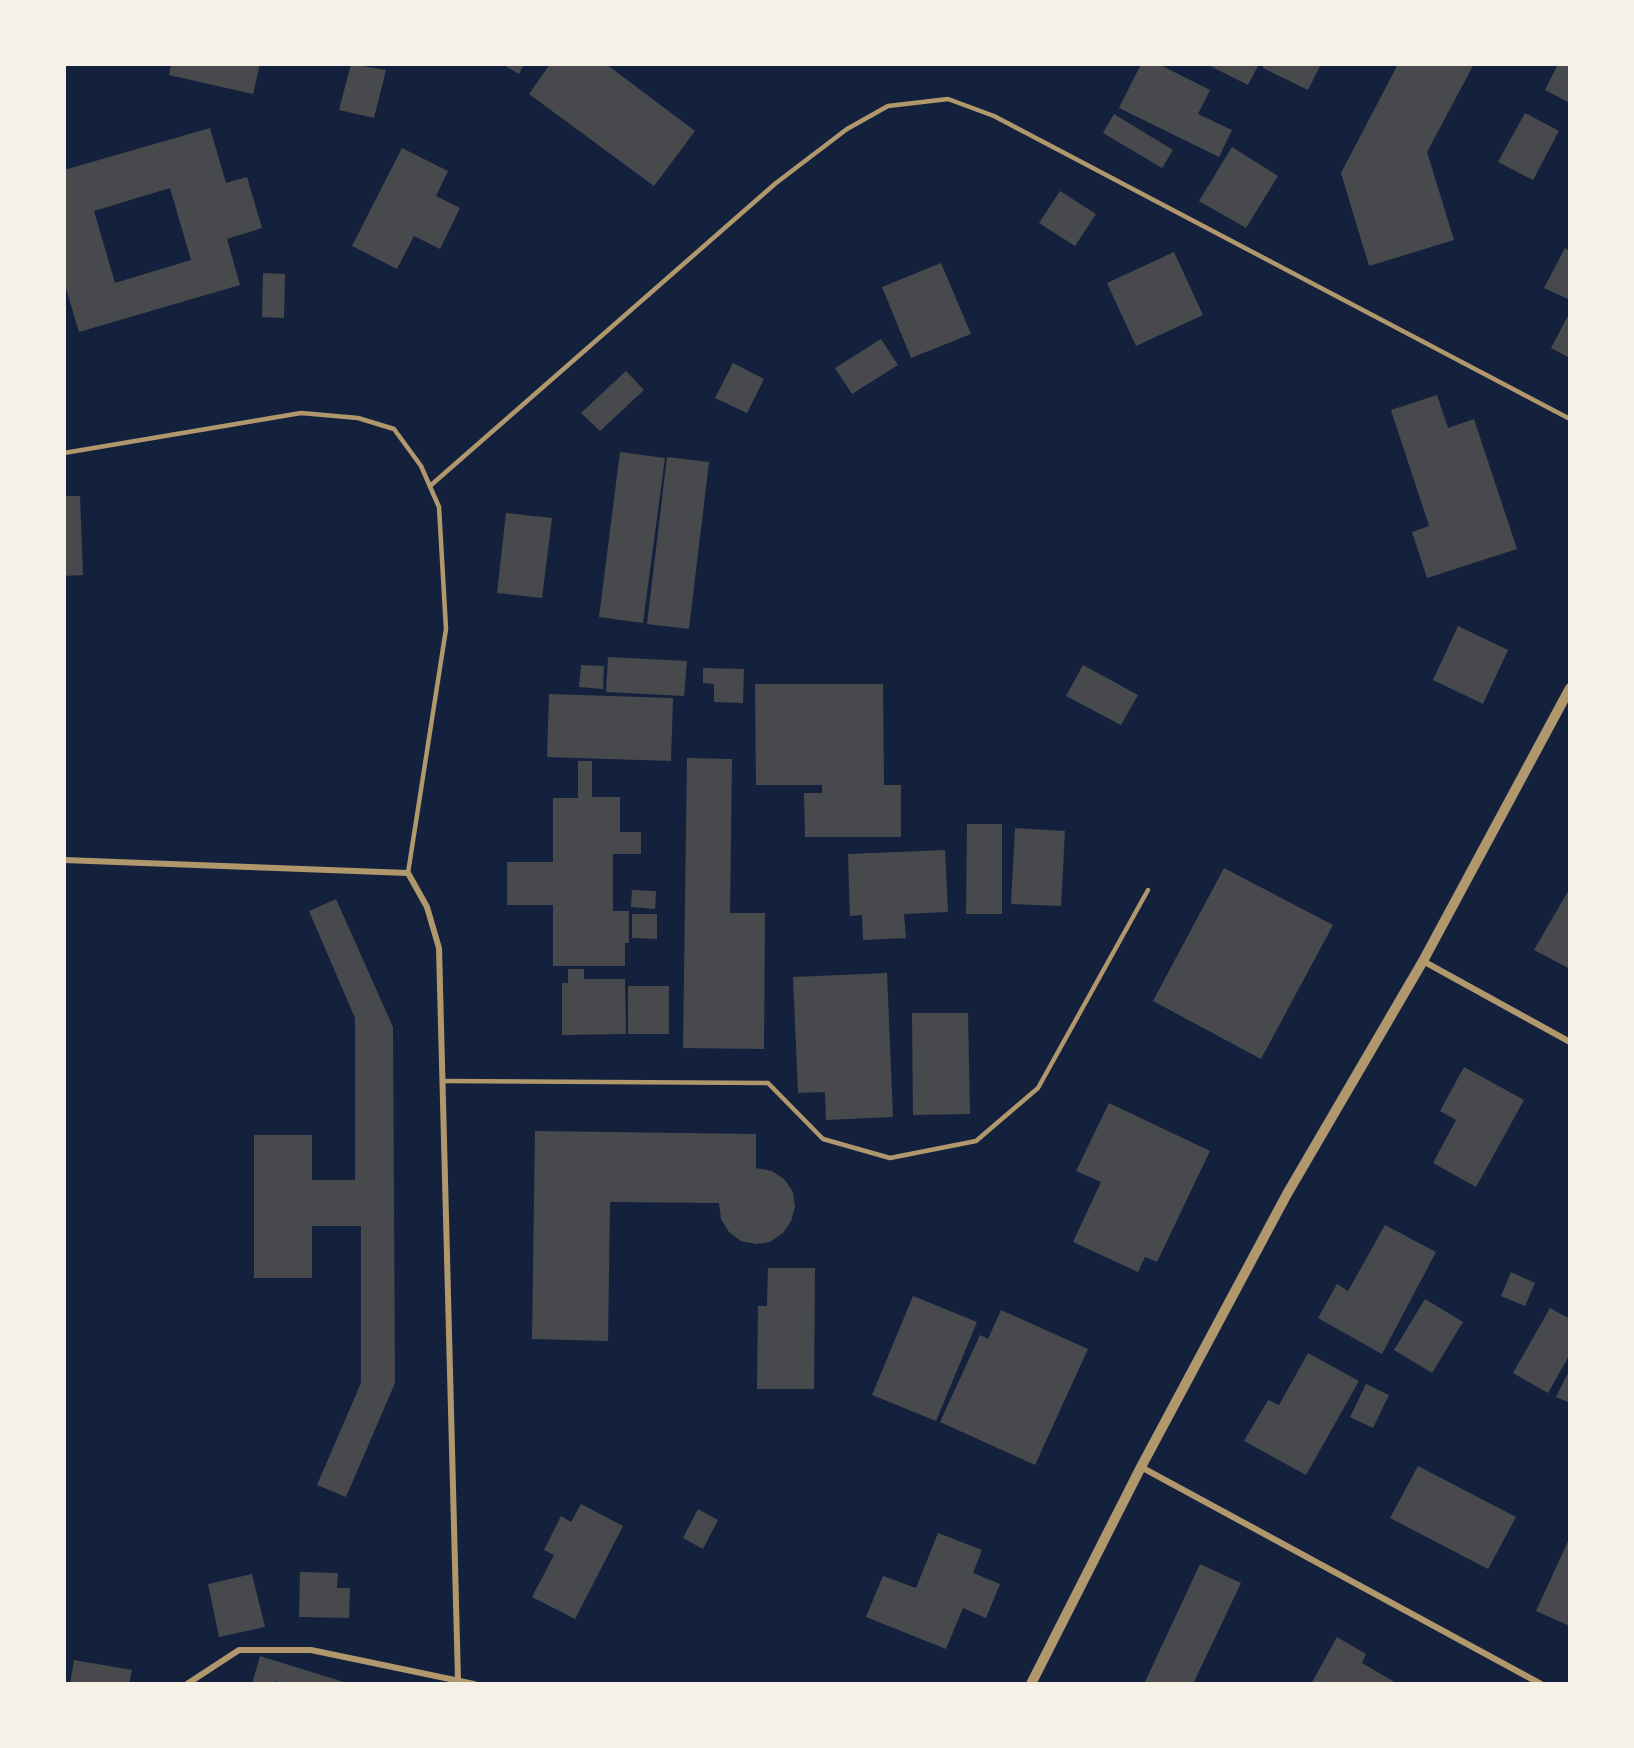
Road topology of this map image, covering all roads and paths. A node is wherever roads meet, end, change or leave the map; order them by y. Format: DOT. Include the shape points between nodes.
graph roads {
  1 [pos="1569,419"];
  2 [pos="64,453"];
  3 [pos="430,486"];
  4 [pos="1569,688"];
  5 [pos="64,860"];
  6 [pos="408,873"];
  7 [pos="1148,890"];
  8 [pos="1423,961"];
  9 [pos="1569,1042"];
  10 [pos="443,1081"];
  11 [pos="1141,1467"];
  12 [pos="459,1680"];
  13 [pos="187,1683"];
  14 [pos="474,1683"];
  15 [pos="1031,1683"];
  16 [pos="1541,1683"];
  1 -- 3 [label="lane" via="994,116 948,99 888,106 847,129 776,183"];
  2 -- 3 [label="lane" via="301,413 358,418 394,429 421,465"];
  3 -- 6 [label="lane" via="439,507 446,629"];
  4 -- 8 [label="street"];
  5 -- 6 [label="street"];
  6 -- 10 [label="street" via="427,908 439,948"];
  7 -- 10 [label="lane" via="1038,1088 976,1141 890,1158 846,1146 823,1139 768,1083"];
  8 -- 9 [label="street"];
  8 -- 11 [label="street" via="1287,1194"];
  10 -- 12 [label="street"];
  11 -- 15 [label="street"];
  11 -- 16 [label="street"];
  12 -- 13 [label="street" via="311,1650 239,1650"];
  12 -- 14 [label="street"];
}
